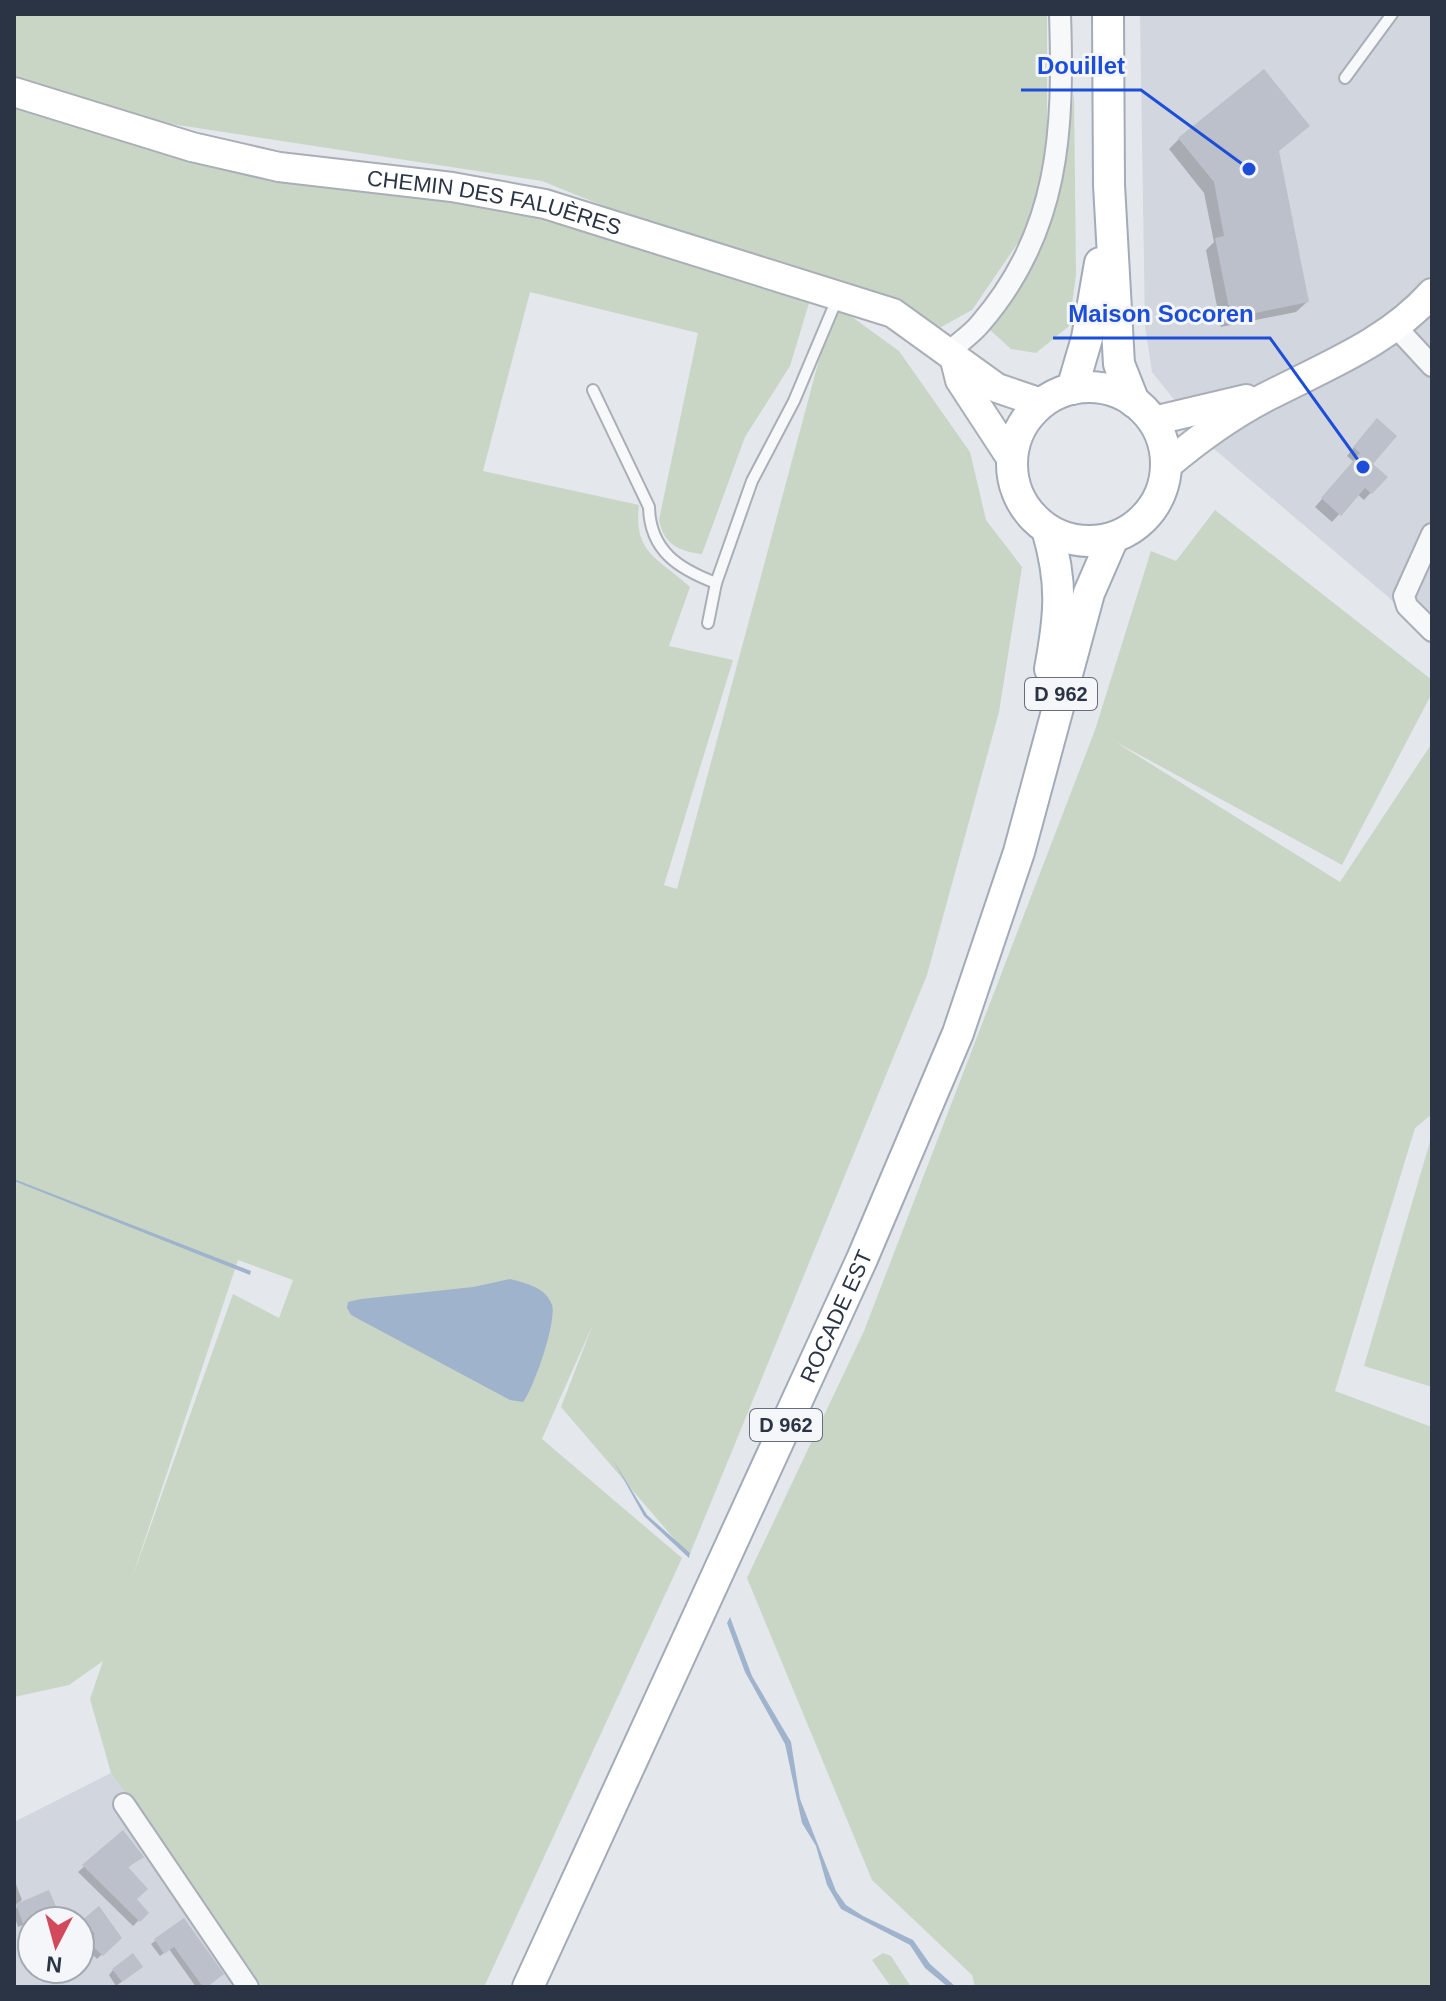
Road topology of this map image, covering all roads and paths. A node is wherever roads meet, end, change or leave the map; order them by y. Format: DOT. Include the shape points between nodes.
graph roads {
  1 [pos="1060,14"];
  2 [pos="1108,14"];
  3 [pos="1392,14"];
  4 [pos="1345,78"];
  5 [pos="14,92"];
  6 [pos="1109,185"];
  7 [pos="1432,293"];
  8 [pos="838,297"];
  9 [pos="1396,327"];
  10 [pos="952,357"];
  11 [pos="1432,366"];
  12 [pos="1072,389"];
  13 [pos="593,390"];
  14 [pos="1274,392"];
  15 [pos="1041,403"];
  16 [pos="1144,412"];
  17 [pos="1011,458"];
  18 [pos="1166,466"];
  19 [pos="1047,529"];
  20 [pos="1432,534"];
  21 [pos="1113,538"];
  22 [pos="716,583"];
  23 [pos="708,623"];
  24 [pos="1432,631"];
  25 [pos="1019,852"];
  26 [pos="124,1804"];
  27 [pos="248,1987"];
  28 [pos="528,1987"];
  1 -- 10 [label="street" via="1060,139 1049,198 1004,292"];
  2 -- 6 [label="main road"];
  3 -- 4 [label="lane"];
  5 -- 8 [label="street, CHEMIN DES FALUÈRES" via="192,147 279,167 452,187 545,204"];
  6 -- 12 [label="main road" via="1097,289"];
  6 -- 16 [label="main road" via="1119,364"];
  7 -- 9 [label="street"];
  8 -- 10 [label="street, CHEMIN DES FALUÈRES" via="893,313"];
  8 -- 22 [label="lane" via="794,401 752,481"];
  9 -- 11 [label="street"];
  9 -- 14 [label="street" via="1345,359"];
  10 -- 15 [label="street, CHEMIN DES FALUÈRES" via="997,388"];
  10 -- 17 [label="street" via="960,380"];
  12 -- 15 [label="main road"];
  12 -- 16 [label="main road" via="1095,387 1117,393"];
  13 -- 22 [label="lane" via="649,507 649,526 664,551 685,571"];
  14 -- 16 [label="street"];
  14 -- 18 [label="street"];
  15 -- 17 [label="main road" via="1026,418"];
  16 -- 18 [label="main road" via="1163,442"];
  17 -- 19 [label="main road" via="1019,499"];
  18 -- 21 [label="main road" via="1151,510"];
  19 -- 21 [label="main road" via="1068,539"];
  19 -- 25 [label="main road, ROCADE EST / D 962" via="1060,570 1057,632"];
  20 -- 24 [label="street" via="1404,596"];
  21 -- 25 [label="main road, ROCADE EST / D 962" via="1089,593"];
  22 -- 23 [label="lane"];
  25 -- 28 [label="main road, ROCADE EST / D 962" via="958,1033 862,1259"];
  26 -- 27 [label="street"];
}
